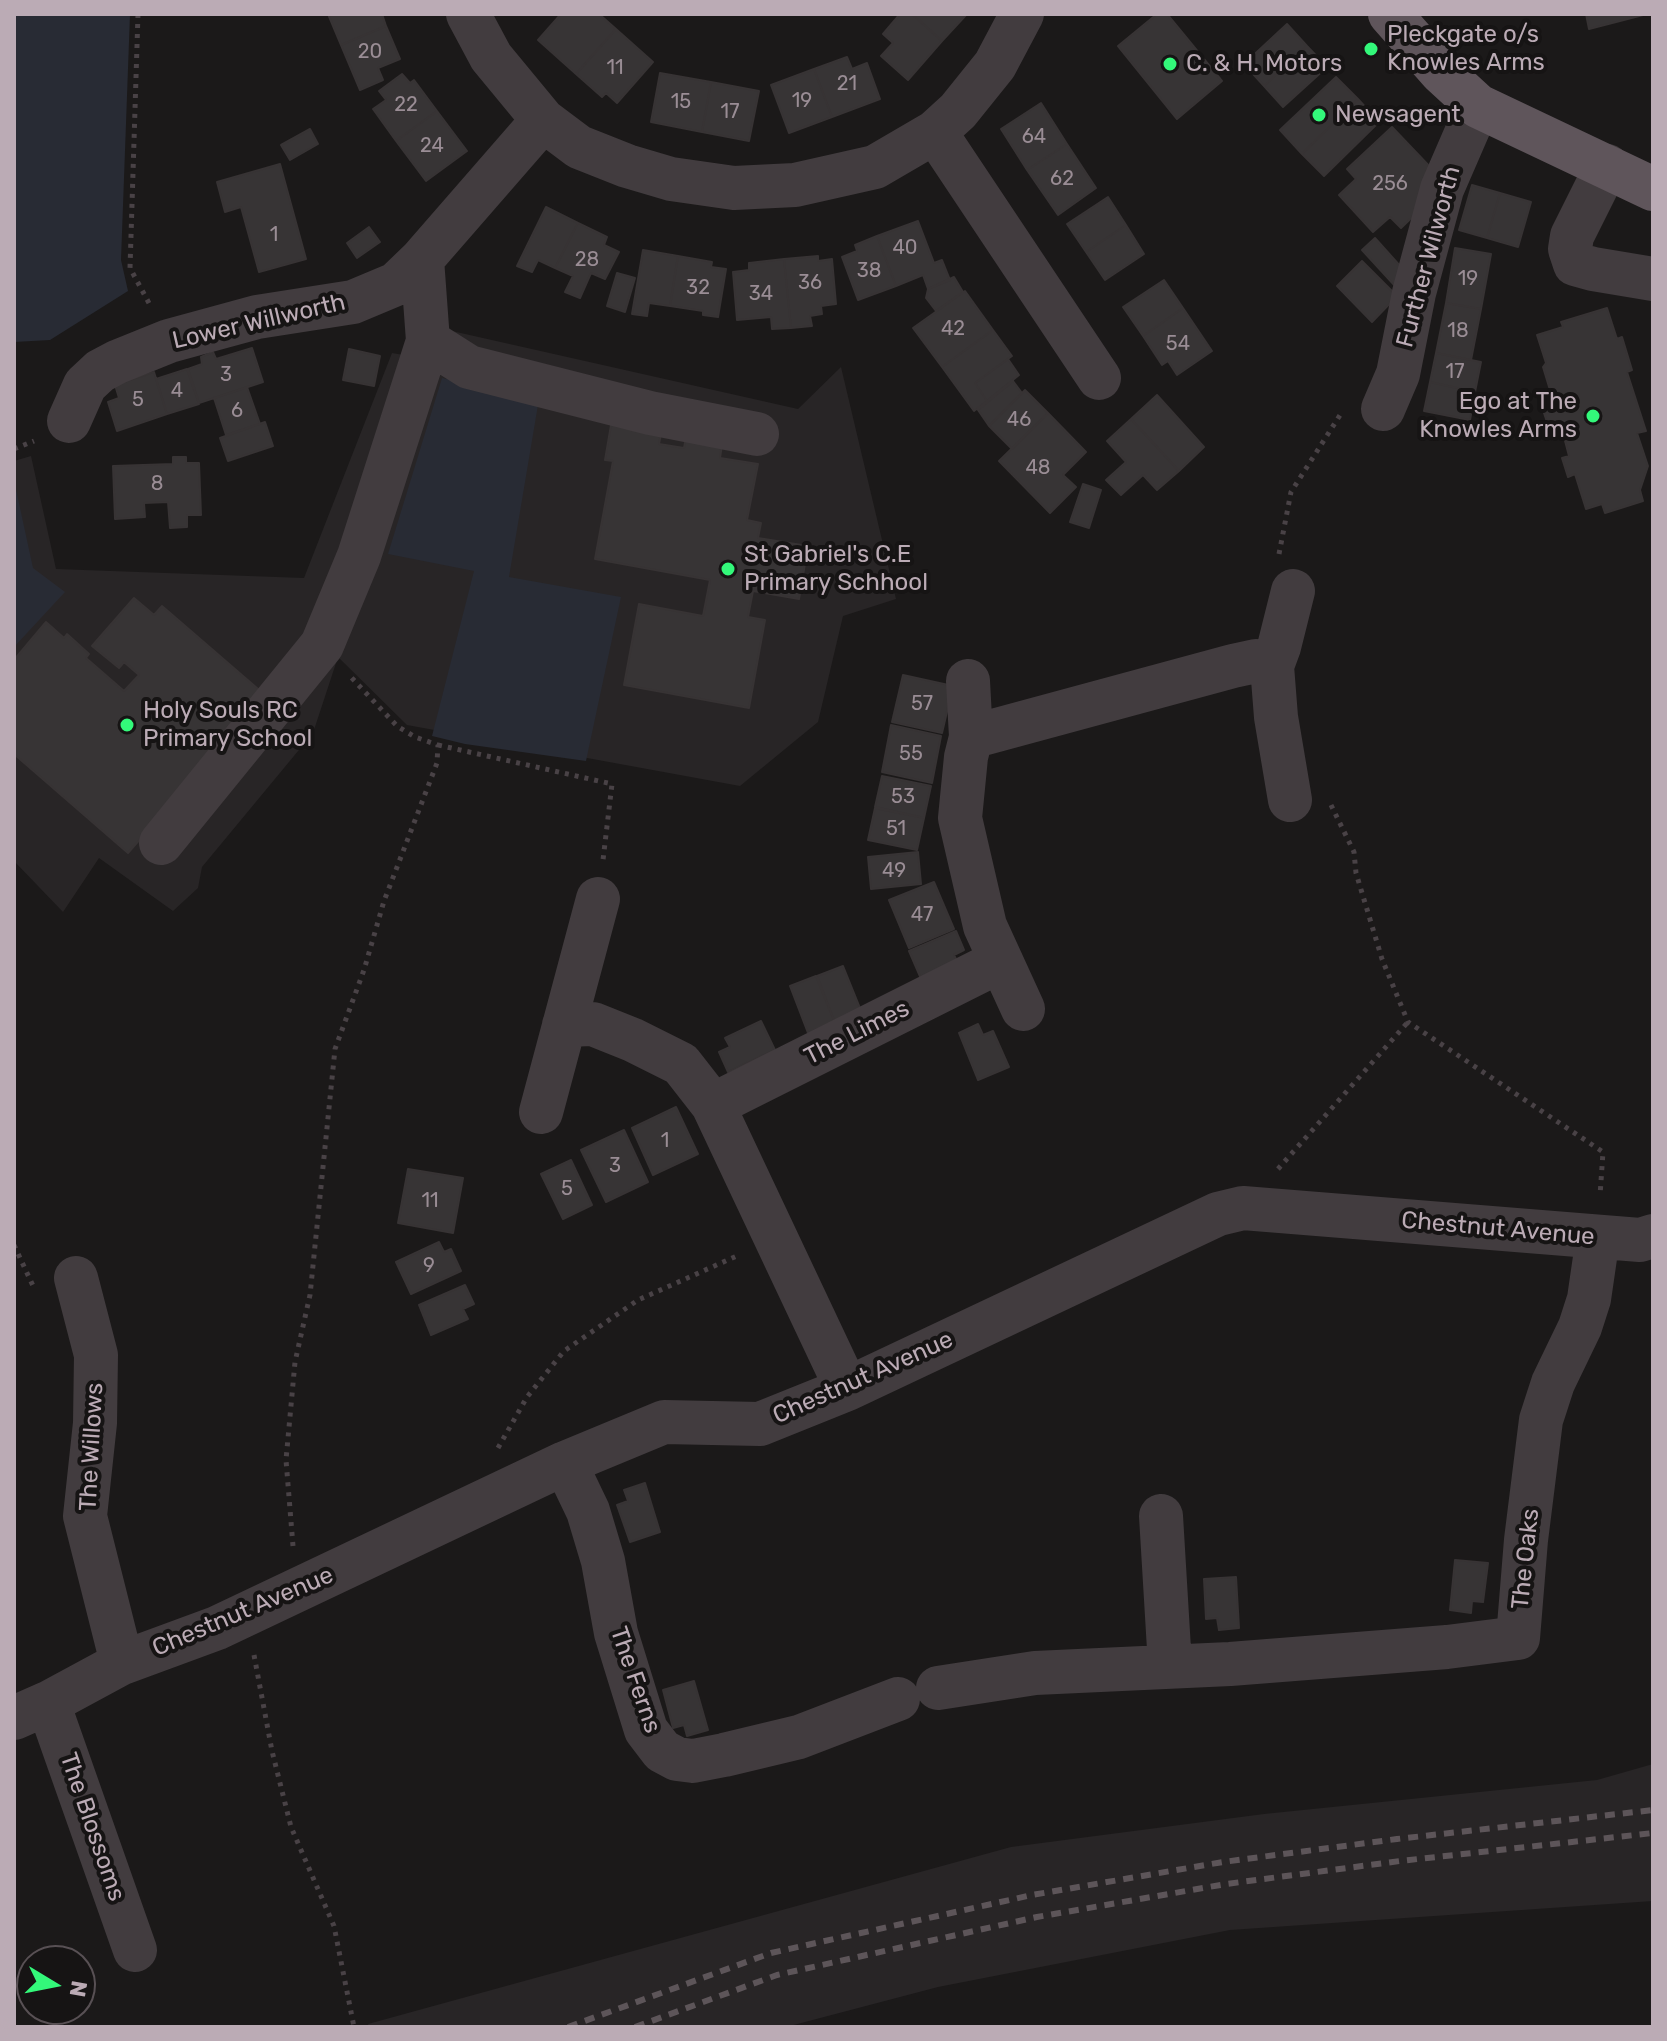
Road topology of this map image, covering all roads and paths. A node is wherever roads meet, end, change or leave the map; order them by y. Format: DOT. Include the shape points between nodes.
graph roads {
  1 [pos="138,14"];
  2 [pos="468,14"];
  3 [pos="1022,14"];
  4 [pos="1390,14"];
  5 [pos="1478,106"];
  6 [pos="543,120"];
  7 [pos="935,132"];
  8 [pos="1607,166"];
  9 [pos="1653,189"];
  10 [pos="422,259"];
  11 [pos="1653,279"];
  12 [pos="169,341"];
  13 [pos="428,341"];
  14 [pos="1099,378"];
  15 [pos="1383,409"];
  16 [pos="69,421"];
  17 [pos="757,434"];
  18 [pos="1291,492"];
  19 [pos="1293,591"];
  20 [pos="1272,666"];
  21 [pos="348,674"];
  22 [pos="968,681"];
  23 [pos="971,737"];
  24 [pos="438,745"];
  25 [pos="1290,800"];
  26 [pos="161,843"];
  27 [pos="598,899"];
  28 [pos="1000,961"];
  29 [pos="1023,1009"];
  30 [pos="1408,1022"];
  31 [pos="564,1025"];
  32 [pos="713,1105"];
  33 [pos="541,1112"];
  34 [pos="1243,1208"];
  35 [pos="1653,1236"];
  36 [pos="1598,1237"];
  37 [pos="776,1238"];
  38 [pos="76,1278"];
  39 [pos="847,1389"];
  40 [pos="565,1463"];
  41 [pos="487,1501"];
  42 [pos="1161,1516"];
  43 [pos="297,1590"];
  44 [pos="245,1615"];
  45 [pos="122,1663"];
  46 [pos="1170,1666"];
  47 [pos="918,1693"];
  48 [pos="31,1710"];
  49 [pos="135,1950"];
  50 [pos="352,2026"];
  1 -- 12 [label="path" via="130,268"];
  2 -- 6 [label="street" via="491,57"];
  3 -- 7 [label="street" via="995,65"];
  4 -- 5 [label="main road"];
  5 -- 8 [label="main road"];
  5 -- 15 [label="street, Further Wilworth" via="1442,189 1398,374"];
  6 -- 7 [label="street" via="579,147 627,166 734,188 795,185 875,167"];
  6 -- 10 [label="street, Lower Willworth"];
  7 -- 14 [label="street"];
  8 -- 9 [label="main road"];
  8 -- 11 [label="street" via="1572,236 1575,264"];
  10 -- 12 [label="street, Lower Willworth" via="396,284 353,302 257,317"];
  10 -- 13 [label="street"];
  12 -- 16 [label="street, Lower Willworth" via="100,371 85,385"];
  13 -- 17 [label="street" via="469,367"];
  13 -- 26 [label="street" via="359,556 322,645"];
  15 -- 18 [label="path" via="1342,412"];
  19 -- 20 [label="street"];
  20 -- 23 [label="street" via="1256,661 1233,666"];
  20 -- 25 [label="street"];
  21 -- 24 [label="path" via="397,726"];
  22 -- 23 [label="street"];
  23 -- 28 [label="street" via="960,818 985,926"];
  24 -- 27 [label="path" via="612,784"];
  24 -- 43 [label="path" via="437,763 335,1049 310,1295 295,1362 286,1460"];
  25 -- 30 [label="path" via="1315,795 1331,804 1354,852 1382,959"];
  27 -- 31 [label="street"];
  28 -- 29 [label="street"];
  28 -- 32 [label="street, The Limes"];
  30 -- 34 [label="path"];
  30 -- 36 [label="path" via="1603,1152"];
  31 -- 32 [label="street" via="593,1024 681,1064"];
  31 -- 33 [label="street"];
  32 -- 37 [label="street"];
  34 -- 36 [label="street, Chestnut Avenue"];
  34 -- 39 [label="street, Chestnut Avenue" via="1218,1214"];
  35 -- 36 [label="street, Chestnut Avenue"];
  36 -- 46 [label="street, The Oaks" via="1589,1299 1541,1420 1518,1638"];
  37 -- 39 [label="street"];
  37 -- 41 [label="path" via="638,1300 564,1351 527,1397 488,1464"];
  38 -- 45 [label="street, The Willows" via="96,1355 85,1516"];
  39 -- 40 [label="street, Chestnut Avenue" via="760,1424 664,1422"];
  40 -- 41 [label="street, Chestnut Avenue"];
  40 -- 47 [label="street, The Ferns" via="588,1511 616,1633 646,1730 662,1751 693,1761 724,1755 799,1737"];
  41 -- 43 [label="street, Chestnut Avenue"];
  42 -- 46 [label="street"];
  43 -- 44 [label="street, Chestnut Avenue"];
  44 -- 45 [label="street, Chestnut Avenue"];
  44 -- 50 [label="path" via="291,1827 334,1926"];
  45 -- 48 [label="street, Chestnut Avenue"];
  46 -- 47 [label="street, The Oaks" via="1035,1673"];
  48 -- 49 [label="street, The Blossoms"];
}
